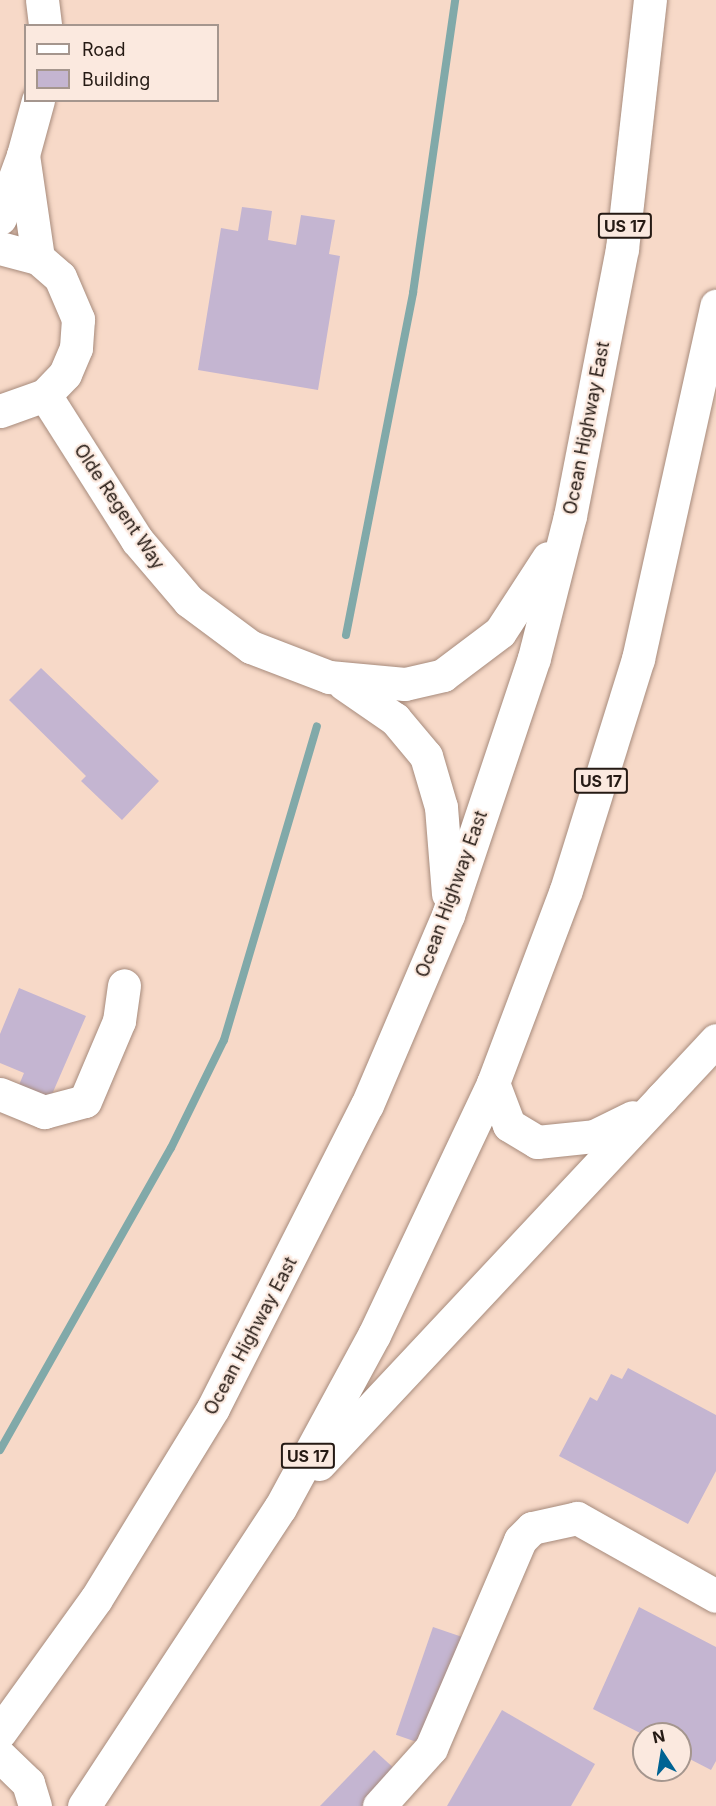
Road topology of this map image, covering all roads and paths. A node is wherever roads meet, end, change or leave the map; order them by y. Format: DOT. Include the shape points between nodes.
graph roads {
  1 [pos="42,0"];
  2 [pos="650,0"];
  3 [pos="45,24"];
  4 [pos="37,102"];
  5 [pos="23,155"];
  6 [pos="0,218"];
  7 [pos="0,248"];
  8 [pos="38,258"];
  9 [pos="716,306"];
  10 [pos="45,395"];
  11 [pos="0,411"];
  12 [pos="570,516"];
  13 [pos="329,677"];
  14 [pos="448,915"];
  15 [pos="124,985"];
  16 [pos="716,1040"];
  17 [pos="493,1083"];
  18 [pos="0,1094"];
  19 [pos="662,1098"];
  20 [pos="280,1508"];
  21 [pos="716,1596"];
  22 [pos="0,1732"];
  23 [pos="0,1756"];
  24 [pos="36,1806"];
  25 [pos="84,1806"];
  26 [pos="379,1806"];
  1 -- 3 [label="main road"];
  2 -- 12 [label="main road, Ocean Highway East / US 17" via="622,249"];
  4 -- 5 [label="main road"];
  5 -- 6 [label="main road"];
  5 -- 8 [label="main road"];
  7 -- 8 [label="main road"];
  8 -- 10 [label="main road" via="60,277 78,319 76,348 65,374"];
  9 -- 17 [label="main road, US 17" via="638,659 566,890"];
  10 -- 11 [label="main road"];
  10 -- 13 [label="main road, Olde Regent Way" via="137,540 189,601 251,647"];
  12 -- 13 [label="main road" via="534,585 480,652 443,675 405,684"];
  12 -- 14 [label="main road, Ocean Highway East / US 17" via="534,658"];
  13 -- 14 [label="main road" via="369,697 426,756 441,807"];
  14 -- 22 [label="main road, Ocean Highway East / US 17" via="367,1105 213,1408 96,1599"];
  15 -- 18 [label="main road" via="119,1021 85,1101 44,1112"];
  16 -- 19 [label="main road"];
  17 -- 19 [label="main road" via="509,1125 537,1142 594,1136"];
  17 -- 20 [label="main road, US 17" via="374,1335"];
  19 -- 20 [label="main road" via="488,1278"];
  20 -- 25 [label="main road, US 17"];
  21 -- 26 [label="main road" via="577,1518 532,1528 520,1540 431,1748"];
  23 -- 24 [label="main road" via="28,1783"];
}
